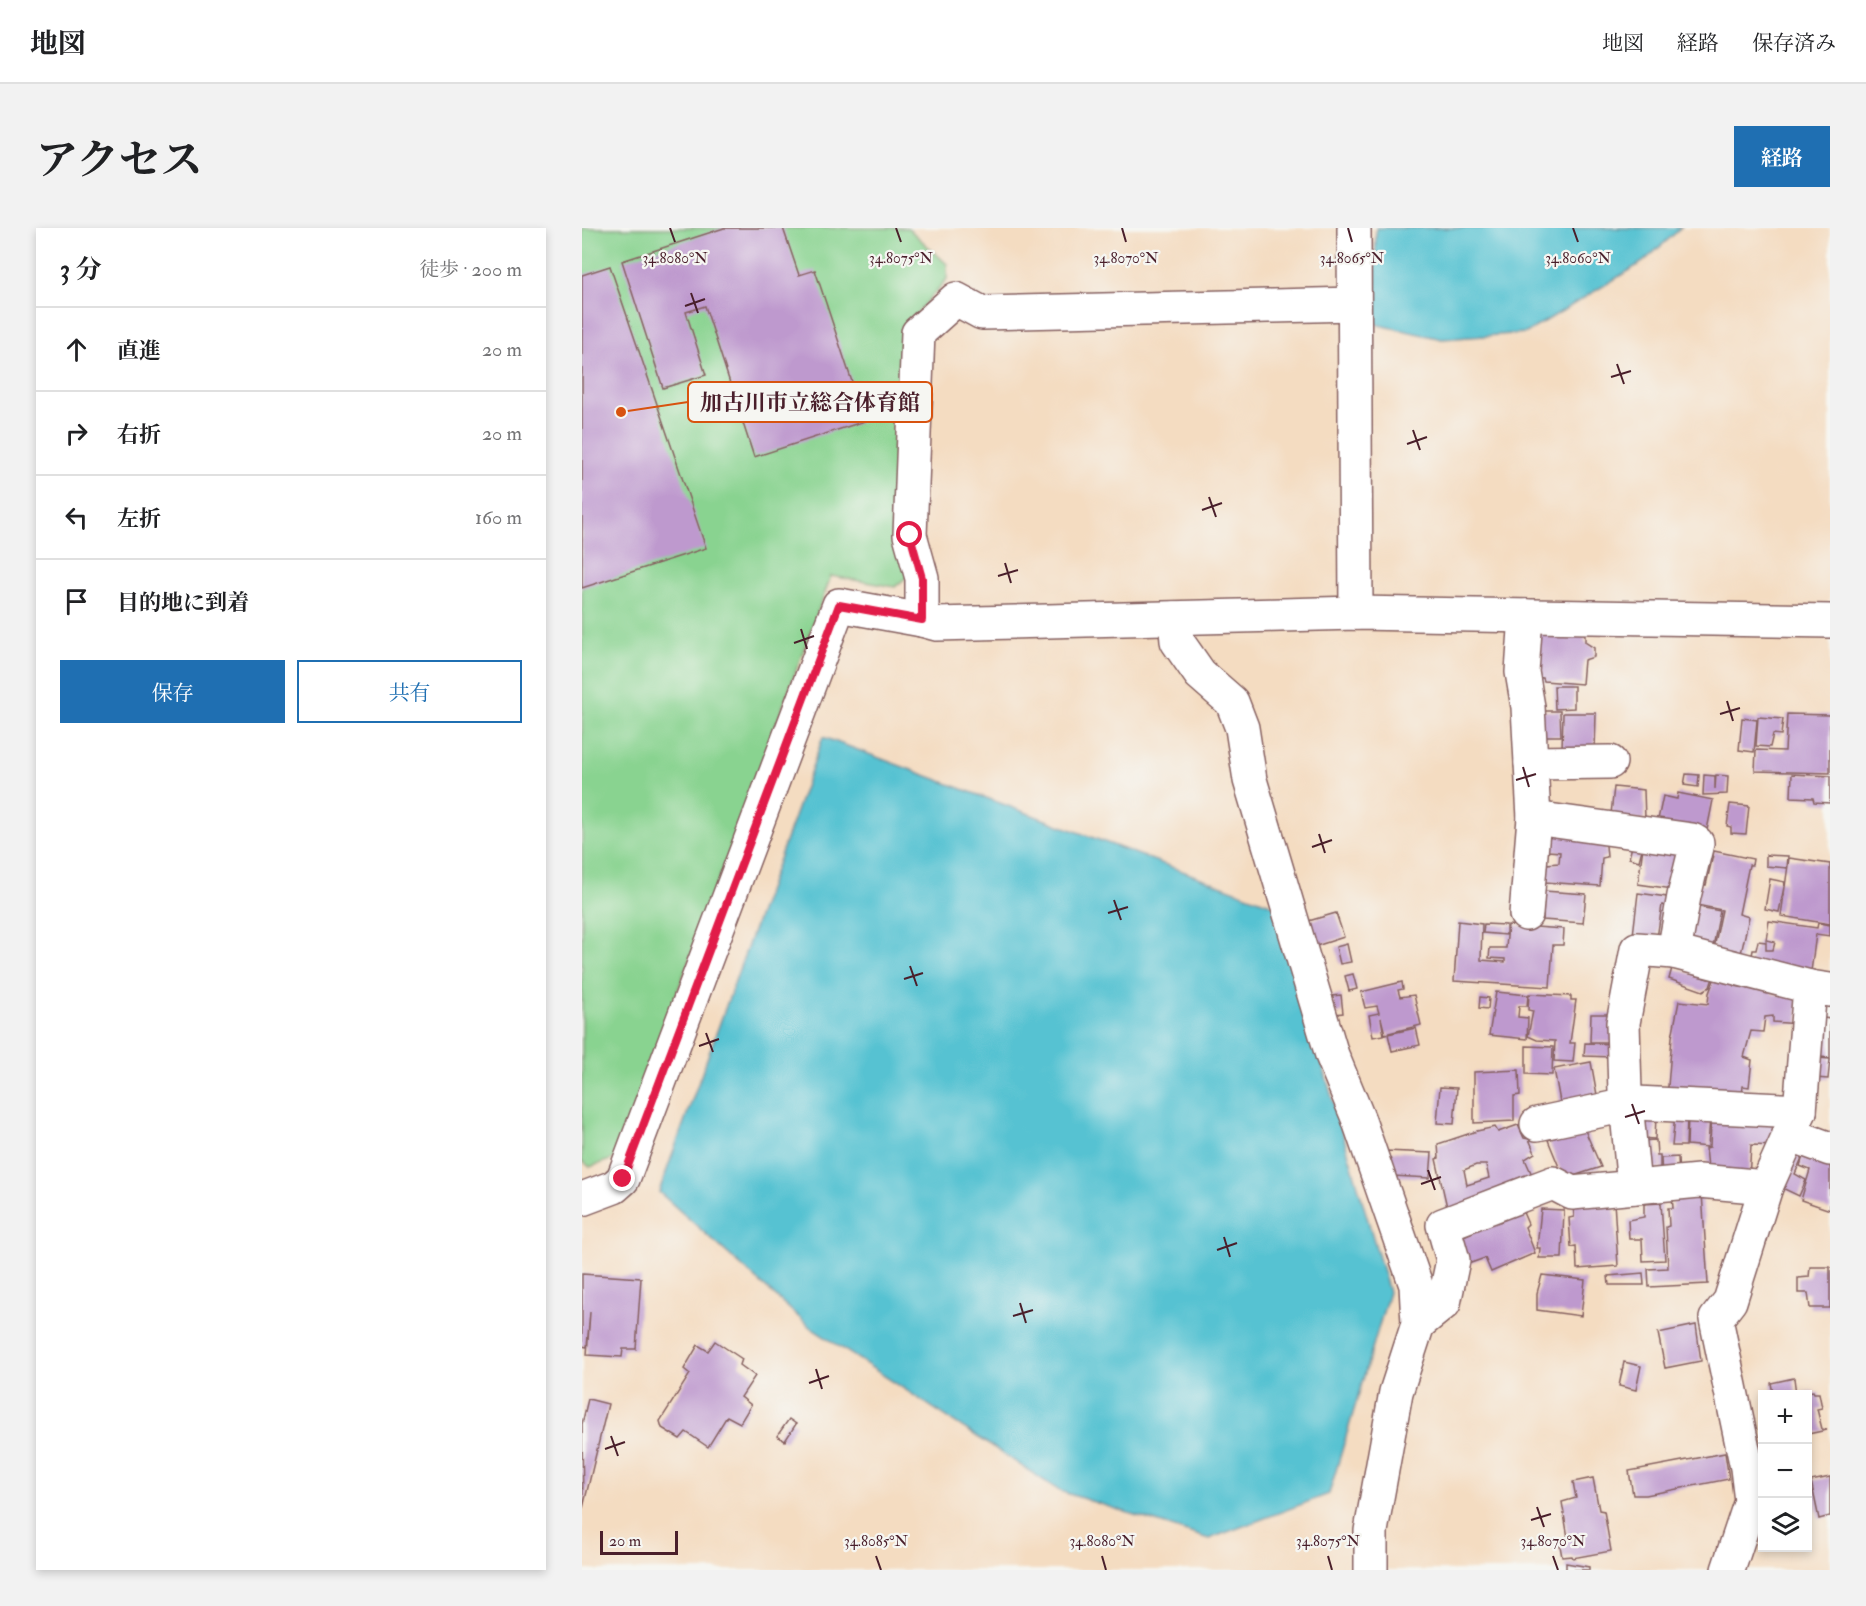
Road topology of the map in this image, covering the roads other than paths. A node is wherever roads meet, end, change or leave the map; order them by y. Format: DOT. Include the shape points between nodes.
graph roads {
  1 [pos="1354,228"];
  2 [pos="1354,304"];
  3 [pos="1356,613"];
  4 [pos="1526,616"];
  5 [pos="1175,618"];
  6 [pos="922,620"];
  7 [pos="1830,621"];
  8 [pos="1610,762"];
  9 [pos="1531,763"];
  10 [pos="1534,818"];
  11 [pos="1526,914"];
  12 [pos="1674,952"];
  13 [pos="1820,989"];
  14 [pos="1626,1105"];
  15 [pos="1795,1123"];
  16 [pos="1537,1124"];
  17 [pos="1830,1149"];
  18 [pos="1634,1187"];
  19 [pos="1766,1187"];
  20 [pos="582,1199"];
  21 [pos="1418,1324"];
  22 [pos="1371,1570"];
  23 [pos="1728,1570"];
  1 -- 2 [label="street"];
  2 -- 3 [label="street"];
  2 -- 6 [label="street" via="982,313 956,299 918,333 910,535 922,578"];
  3 -- 4 [label="street"];
  3 -- 5 [label="street"];
  4 -- 7 [label="street"];
  4 -- 9 [label="street" via="1522,672"];
  5 -- 6 [label="street" via="937,624"];
  5 -- 21 [label="street" via="1177,641 1200,674 1232,702 1242,728 1250,780 1332,1055 1416,1286"];
  6 -- 20 [label="street" via="839,605 623,1179 614,1187"];
  8 -- 9 [label="street"];
  9 -- 10 [label="street"];
  10 -- 11 [label="street"];
  10 -- 12 [label="street" via="1697,843"];
  12 -- 13 [label="street"];
  12 -- 14 [label="street" via="1637,949 1623,1023"];
  13 -- 15 [label="street"];
  14 -- 15 [label="street"];
  14 -- 16 [label="street"];
  14 -- 18 [label="street"];
  15 -- 17 [label="street"];
  15 -- 19 [label="street"];
  18 -- 19 [label="street" via="1699,1181"];
  18 -- 21 [label="street" via="1572,1193 1553,1183 1443,1225 1454,1260 1444,1303"];
  19 -- 23 [label="street" via="1730,1301 1716,1319 1747,1468 1750,1502"];
  21 -- 22 [label="street" via="1396,1392 1371,1531"];
}
